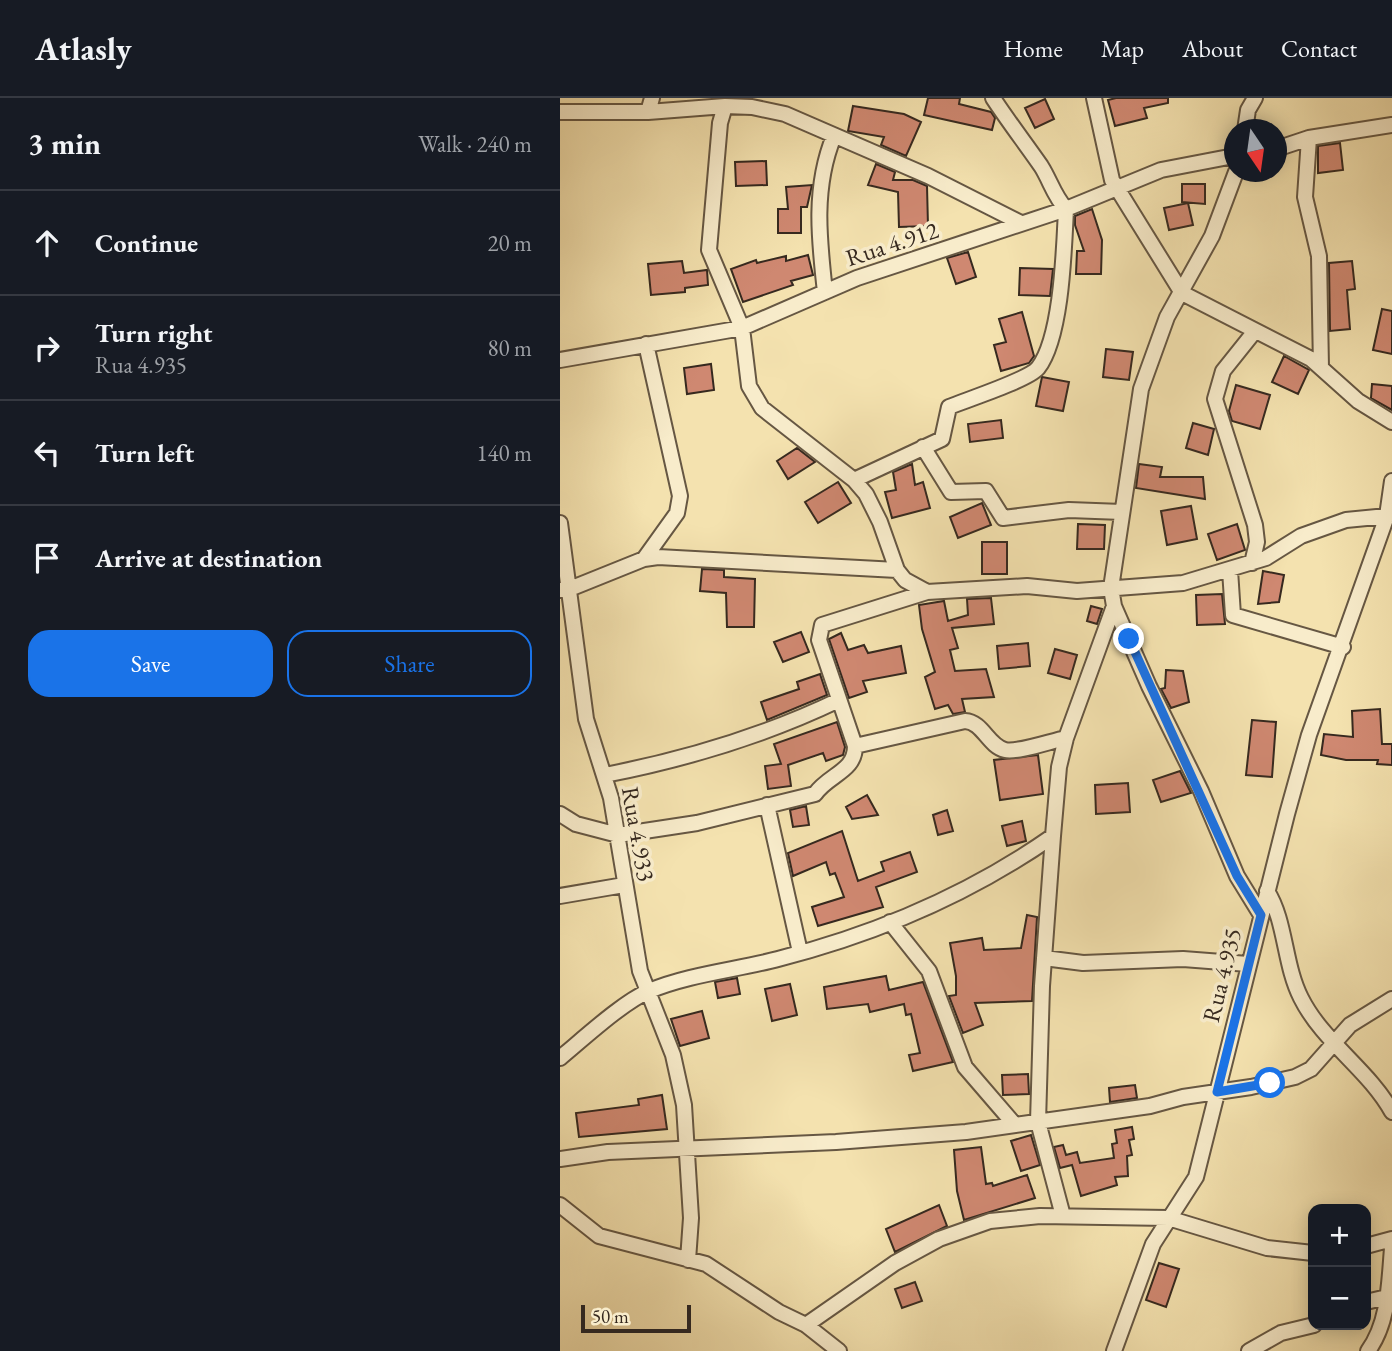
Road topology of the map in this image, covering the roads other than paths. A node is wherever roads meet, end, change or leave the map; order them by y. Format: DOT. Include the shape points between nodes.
graph roads {
  1 [pos="993,98"];
  2 [pos="1094,98"];
  3 [pos="1255,98"];
  4 [pos="754,102"];
  5 [pos="650,105"];
  6 [pos="724,106"];
  7 [pos="560,112"];
  8 [pos="1247,119"];
  9 [pos="1392,125"];
  10 [pos="834,136"];
  11 [pos="1309,138"];
  12 [pos="1287,145"];
  13 [pos="1224,158"];
  14 [pos="1232,182"];
  15 [pos="1117,187"];
  16 [pos="1066,209"];
  17 [pos="1021,223"];
  18 [pos="825,292"];
  19 [pos="1182,293"];
  20 [pos="743,328"];
  21 [pos="1255,331"];
  22 [pos="646,344"];
  23 [pos="560,360"];
  24 [pos="1321,368"];
  25 [pos="1392,422"];
  26 [pos="923,447"];
  27 [pos="854,480"];
  28 [pos="1392,481"];
  29 [pos="1122,512"];
  30 [pos="1387,516"];
  31 [pos="560,523"];
  32 [pos="644,559"];
  33 [pos="1252,563"];
  34 [pos="897,570"];
  35 [pos="1230,570"];
  36 [pos="1111,589"];
  37 [pos="564,590"];
  38 [pos="927,592"];
  39 [pos="1114,606"];
  40 [pos="1343,648"];
  41 [pos="839,700"];
  42 [pos="1066,738"];
  43 [pos="855,746"];
  44 [pos="605,775"];
  45 [pos="767,805"];
  46 [pos="560,814"];
  47 [pos="618,835"];
  48 [pos="1053,836"];
  49 [pos="624,886"];
  50 [pos="1267,891"];
  51 [pos="560,896"];
  52 [pos="1261,915"];
  53 [pos="890,922"];
  54 [pos="800,953"];
  55 [pos="1044,958"];
  56 [pos="1248,964"];
  57 [pos="647,992"];
  58 [pos="1392,999"];
  59 [pos="1332,1041"];
  60 [pos="560,1058"];
  61 [pos="1217,1092"];
  62 [pos="1392,1110"];
  63 [pos="1038,1122"];
  64 [pos="1015,1125"];
  65 [pos="687,1149"];
  66 [pos="560,1159"];
  67 [pos="560,1205"];
  68 [pos="1063,1216"];
  69 [pos="1168,1218"];
  70 [pos="1392,1239"];
  71 [pos="1371,1245"];
  72 [pos="1392,1248"];
  73 [pos="1308,1252"];
  74 [pos="688,1260"];
  75 [pos="1387,1297"];
  76 [pos="1371,1301"];
  77 [pos="806,1325"];
  78 [pos="1308,1326"];
  79 [pos="839,1351"];
  80 [pos="1114,1351"];
  81 [pos="1249,1351"];
  82 [pos="1368,1351"];
  1 -- 16 [label="street"];
  2 -- 15 [label="street"];
  3 -- 8 [label="street"];
  4 -- 6 [label="street"];
  4 -- 10 [label="street"];
  5 -- 6 [label="street"];
  5 -- 7 [label="street"];
  6 -- 20 [label="street" via="709,250"];
  9 -- 11 [label="street"];
  10 -- 17 [label="street"];
  10 -- 18 [label="street" via="826,155 818,226"];
  11 -- 12 [label="street"];
  11 -- 24 [label="street" via="1305,197 1319,256"];
  13 -- 15 [label="street, Rua 4.912" via="1161,170"];
  14 -- 19 [label="street" via="1212,236"];
  15 -- 16 [label="street, Rua 4.912"];
  15 -- 19 [label="street"];
  16 -- 17 [label="street, Rua 4.912"];
  16 -- 26 [label="street" via="1054,327 1038,368 1027,377 949,407 942,439"];
  17 -- 18 [label="street, Rua 4.912"];
  18 -- 20 [label="street, Rua 4.912"];
  19 -- 21 [label="street"];
  19 -- 29 [label="street" via="1167,317 1141,389"];
  20 -- 22 [label="street, Rua 4.912"];
  20 -- 27 [label="street" via="749,386 762,408"];
  21 -- 24 [label="street"];
  21 -- 33 [label="street" via="1223,371 1215,399 1255,525"];
  22 -- 23 [label="street, Rua 4.912"];
  22 -- 32 [label="street" via="680,496 677,513"];
  24 -- 25 [label="street" via="1358,401"];
  26 -- 27 [label="street"];
  26 -- 29 [label="street" via="951,492 986,491 1003,518 1069,510"];
  27 -- 34 [label="street" via="880,522"];
  28 -- 30 [label="street, Rua 4.935"];
  29 -- 36 [label="street"];
  30 -- 33 [label="street" via="1325,527"];
  30 -- 40 [label="street, Rua 4.935"];
  31 -- 37 [label="street, Rua 4.933"];
  32 -- 34 [label="street" via="704,558"];
  32 -- 37 [label="street"];
  33 -- 35 [label="street"];
  34 -- 38 [label="street"];
  35 -- 36 [label="street" via="1183,583"];
  35 -- 40 [label="street" via="1233,615"];
  36 -- 38 [label="street" via="1027,586"];
  36 -- 39 [label="street"];
  37 -- 44 [label="street, Rua 4.933" via="586,719"];
  38 -- 41 [label="street" via="822,625 819,640"];
  39 -- 42 [label="street"];
  39 -- 52 [label="street" via="1237,876"];
  40 -- 50 [label="street, Rua 4.935" via="1309,736"];
  41 -- 43 [label="street"];
  41 -- 44 [label="street" via="734,744"];
  42 -- 43 [label="street" via="1008,751 974,722 965,721"];
  42 -- 48 [label="street"];
  43 -- 45 [label="street" via="849,767 816,794"];
  44 -- 47 [label="street, Rua 4.933"];
  45 -- 47 [label="street"];
  45 -- 54 [label="street"];
  46 -- 47 [label="street" via="576,824"];
  47 -- 49 [label="street, Rua 4.933"];
  48 -- 53 [label="street" via="965,891"];
  48 -- 55 [label="street"];
  49 -- 51 [label="street"];
  49 -- 57 [label="street, Rua 4.933"];
  50 -- 52 [label="street, Rua 4.935"];
  50 -- 59 [label="street" via="1302,1001"];
  52 -- 56 [label="street, Rua 4.935"];
  53 -- 54 [label="street"];
  53 -- 64 [label="street" via="929,971 965,1068"];
  54 -- 57 [label="street"];
  55 -- 56 [label="street" via="1083,963 1183,959"];
  55 -- 63 [label="street"];
  56 -- 61 [label="street, Rua 4.935"];
  57 -- 60 [label="street"];
  57 -- 65 [label="street, Rua 4.933" via="673,1055 684,1105"];
  58 -- 59 [label="street"];
  59 -- 61 [label="street" via="1311,1069 1295,1077"];
  59 -- 62 [label="street"];
  61 -- 63 [label="street"];
  61 -- 69 [label="street, Rua 4.935" via="1196,1177"];
  63 -- 64 [label="street"];
  63 -- 68 [label="street"];
  64 -- 65 [label="street" via="896,1139"];
  65 -- 66 [label="street"];
  65 -- 74 [label="street, Rua 4.933"];
  67 -- 74 [label="street" via="599,1236"];
  68 -- 69 [label="street"];
  68 -- 77 [label="street" via="990,1221 939,1239 895,1263"];
  69 -- 73 [label="street" via="1267,1248"];
  69 -- 80 [label="street, Rua 4.935" via="1153,1244"];
  70 -- 71 [label="street"];
  72 -- 75 [label="street"];
  74 -- 77 [label="street" via="715,1269"];
  75 -- 76 [label="street"];
  75 -- 82 [label="street" via="1377,1338"];
  77 -- 79 [label="street"];
  78 -- 81 [label="street" via="1281,1333"];
}
